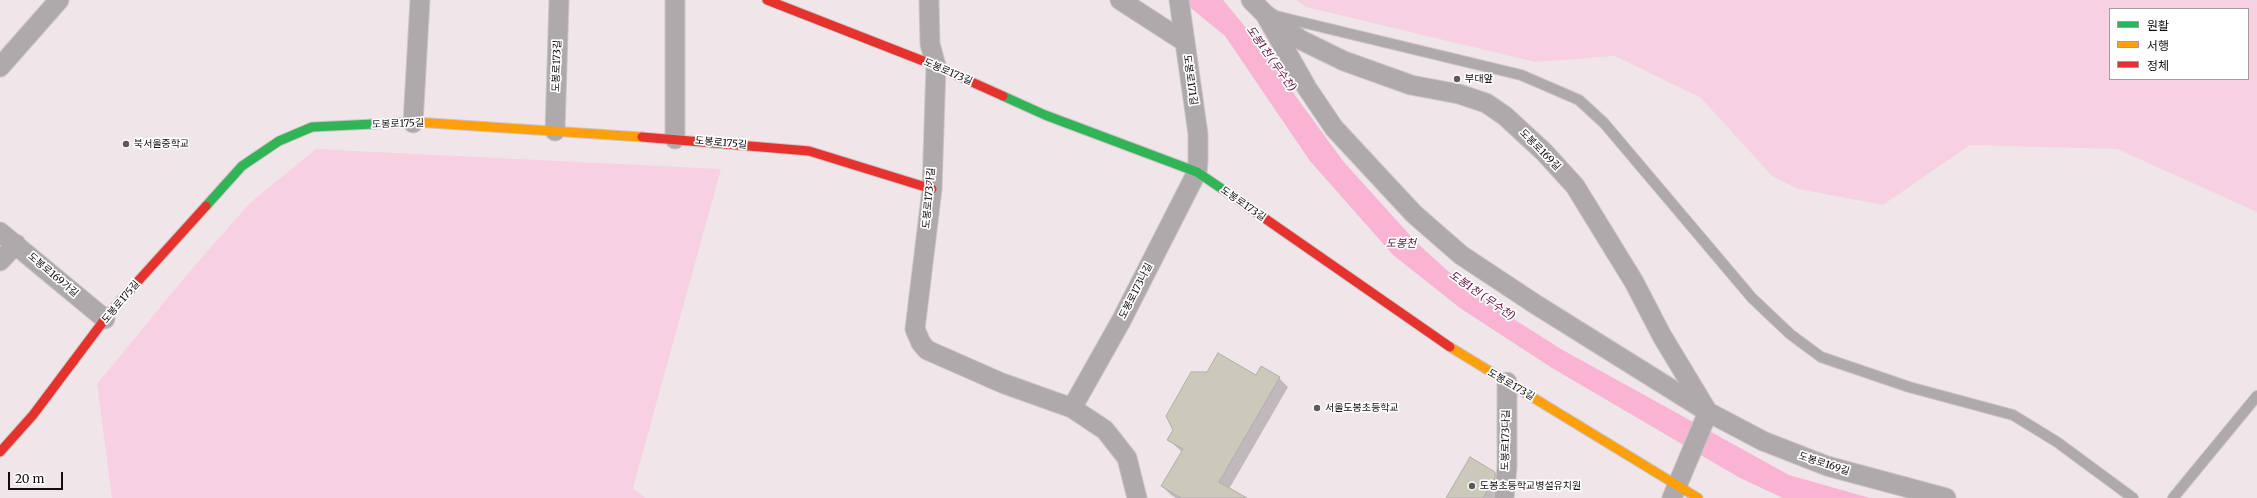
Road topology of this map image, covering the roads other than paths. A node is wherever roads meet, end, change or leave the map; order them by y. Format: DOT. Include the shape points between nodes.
graph roads {
  1 [pos="59,0"];
  2 [pos="420,0"];
  3 [pos="559,0"];
  4 [pos="675,0"];
  5 [pos="767,0"];
  6 [pos="929,0"];
  7 [pos="1120,0"];
  8 [pos="1179,0"];
  9 [pos="1252,0"];
  10 [pos="1265,14"];
  11 [pos="1185,42"];
  12 [pos="936,66"];
  13 [pos="0,67"];
  14 [pos="413,123"];
  15 [pos="555,131"];
  16 [pos="675,139"];
  17 [pos="1197,172"];
  18 [pos="932,189"];
  19 [pos="0,232"];
  20 [pos="16,244"];
  21 [pos="0,261"];
  22 [pos="106,319"];
  23 [pos="1507,382"];
  24 [pos="2257,396"];
  25 [pos="1072,408"];
  26 [pos="1707,415"];
  27 [pos="0,452"];
  28 [pos="1677,486"];
  29 [pos="1136,498"];
  30 [pos="1504,498"];
  31 [pos="1698,498"];
  32 [pos="1946,498"];
  33 [pos="2132,498"];
  34 [pos="2173,498"];
  1 -- 13 [label="street"];
  2 -- 14 [label="street"];
  3 -- 15 [label="street, 도봉로173길"];
  4 -- 16 [label="street"];
  5 -- 12 [label="street, 도봉로173길"];
  6 -- 12 [label="street" via="930,44"];
  7 -- 11 [label="street, 도봉로171길"];
  8 -- 11 [label="street"];
  9 -- 10 [label="street, 도봉로169길"];
  10 -- 26 [label="street, 도봉로169길" via="1307,88 1334,128 1387,187 1441,239 1487,274"];
  10 -- 26 [label="street, 도봉로169길" via="1301,40 1344,61 1411,85 1460,94 1486,103 1505,116 1544,152 1575,186 1634,282"];
  10 -- 33 [label="lane" via="1521,75 1578,100 1604,123 1752,298 1790,334 1821,357 1909,387 2013,415 2057,442"];
  11 -- 17 [label="street, 도봉로171길" via="1198,134"];
  12 -- 17 [label="street, 도봉로173길" via="1045,114"];
  12 -- 18 [label="street, 도봉로173가길"];
  14 -- 15 [label="street, 도봉로175길"];
  14 -- 22 [label="street, 도봉로175길" via="312,128 279,141 242,166"];
  15 -- 16 [label="street, 도봉로175길"];
  16 -- 18 [label="street, 도봉로175길" via="810,151"];
  17 -- 23 [label="street, 도봉로173길" via="1426,332"];
  17 -- 25 [label="street, 도봉로173나길" via="1121,322"];
  18 -- 25 [label="street, 도봉로173가길" via="915,329 921,343 927,350 1002,383"];
  19 -- 20 [label="street, 도봉로169가길"];
  20 -- 21 [label="street"];
  20 -- 22 [label="street, 도봉로169가길"];
  22 -- 27 [label="street, 도봉로175길" via="33,415"];
  23 -- 28 [label="street, 도봉로173길"];
  23 -- 30 [label="street, 도봉로173다길" via="1507,467"];
  24 -- 34 [label="lane"];
  25 -- 29 [label="street" via="1105,430 1119,446 1127,458"];
  26 -- 28 [label="street"];
  26 -- 32 [label="street, 도봉로169길" via="1763,441 1827,466"];
  28 -- 31 [label="street, 도봉로173길"];
}
